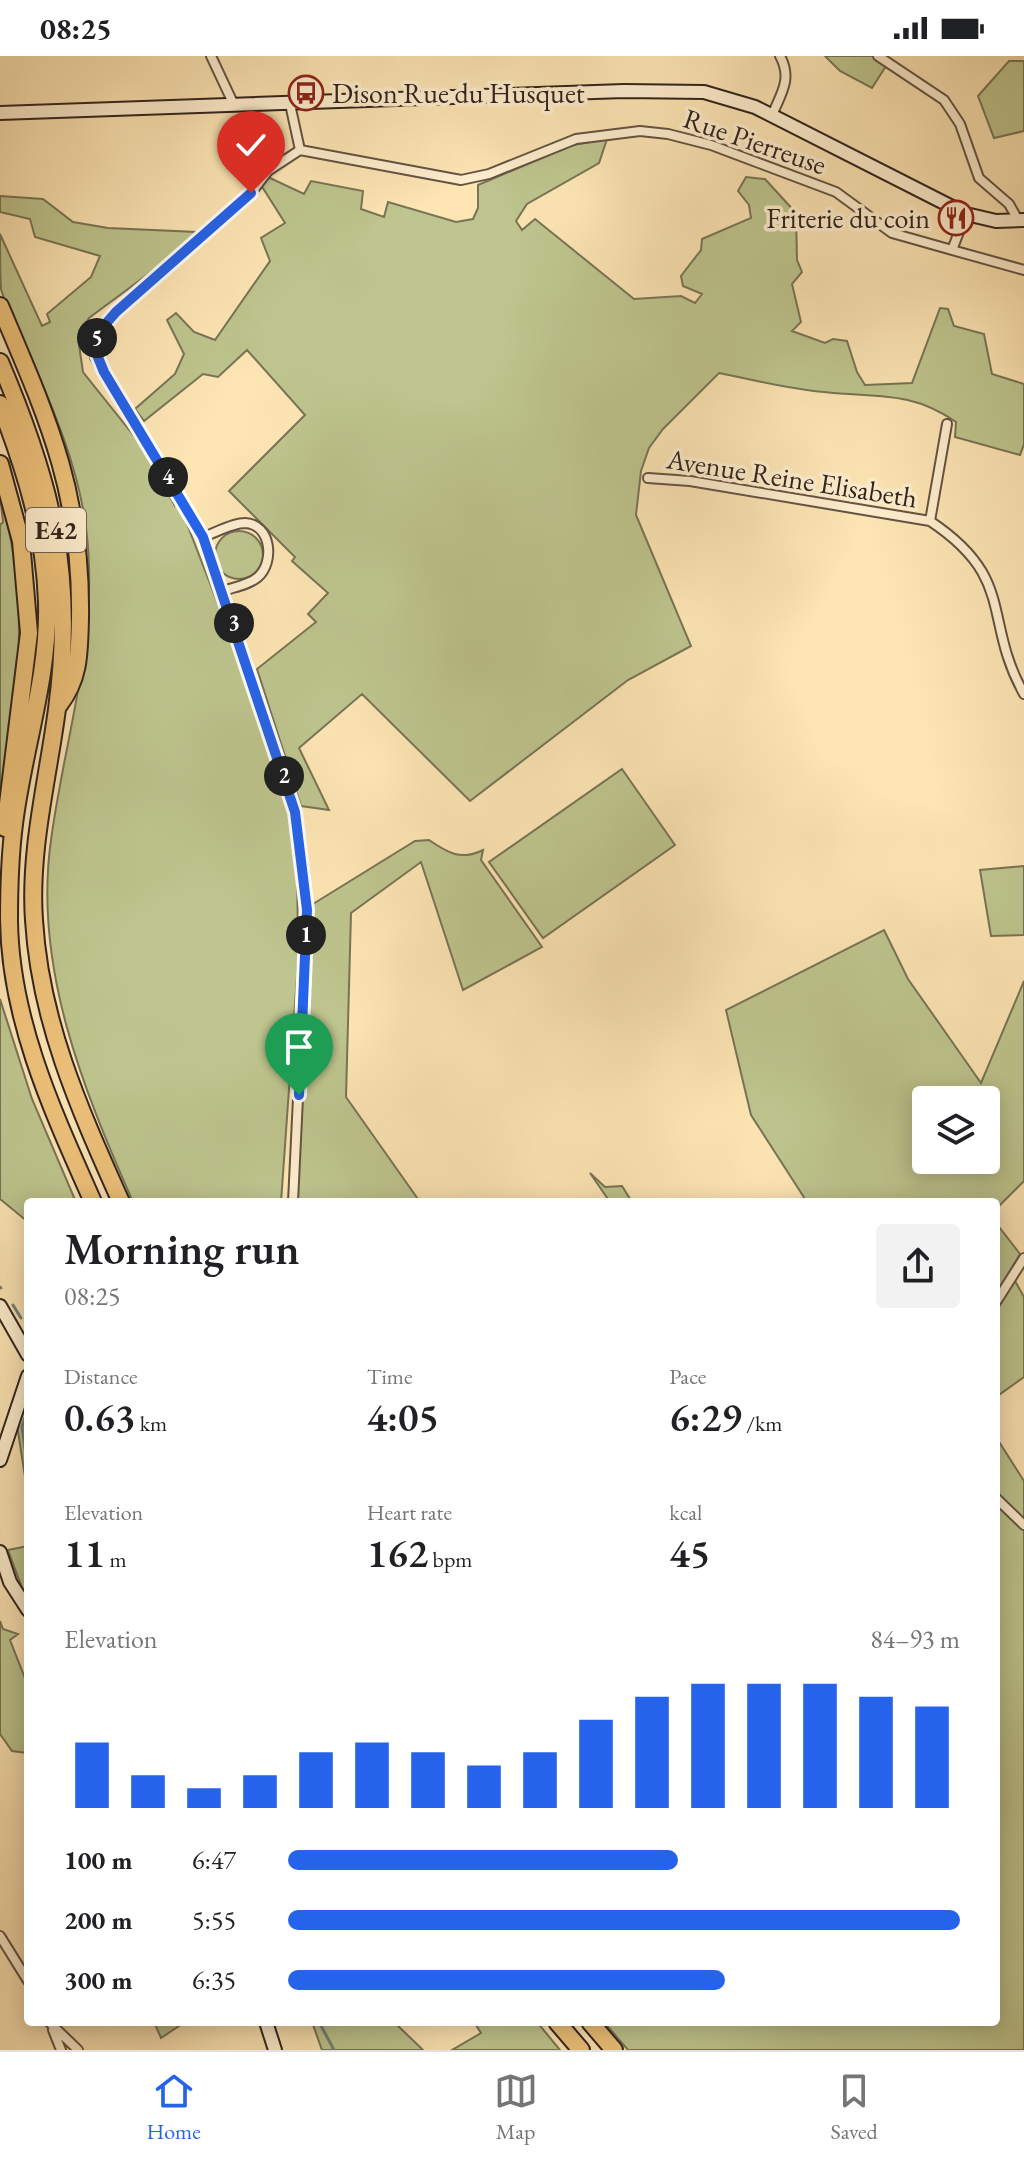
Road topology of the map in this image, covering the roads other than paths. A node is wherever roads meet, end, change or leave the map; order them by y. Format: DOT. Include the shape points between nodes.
graph roads {
  1 [pos="211,56"];
  2 [pos="780,56"];
  3 [pos="878,56"];
  4 [pos="290,104"];
  5 [pos="234,105"];
  6 [pos="0,113"];
  7 [pos="773,113"];
  8 [pos="300,150"];
  9 [pos="966,214"];
  10 [pos="1021,220"];
  11 [pos="952,250"];
  12 [pos="1024,270"];
  13 [pos="0,306"];
  14 [pos="0,362"];
  15 [pos="0,404"];
  16 [pos="947,424"];
  17 [pos="0,464"];
  18 [pos="648,478"];
  19 [pos="930,521"];
  20 [pos="203,537"];
  21 [pos="223,591"];
  22 [pos="1024,694"];
  23 [pos="58,706"];
  24 [pos="10,877"];
  25 [pos="91,1198"];
  26 [pos="119,1198"];
  27 [pos="293,1198"];
  28 [pos="1024,1258"];
  29 [pos="1000,1296"];
  30 [pos="0,1306"];
  31 [pos="24,1348"];
  32 [pos="24,1388"];
  33 [pos="0,1460"];
  34 [pos="1000,1502"];
  35 [pos="1024,1525"];
  36 [pos="0,1552"];
  37 [pos="24,1604"];
  38 [pos="0,1936"];
  39 [pos="24,1975"];
  40 [pos="51,2026"];
  41 [pos="52,2026"];
  42 [pos="267,2026"];
  43 [pos="560,2026"];
  44 [pos="593,2026"];
  45 [pos="61,2050"];
  46 [pos="78,2050"];
  47 [pos="275,2050"];
  48 [pos="581,2050"];
  49 [pos="614,2050"];
  1 -- 5 [label="street"];
  2 -- 7 [label="street" via="787,81"];
  3 -- 10 [label="street" via="944,100 960,124 979,178"];
  4 -- 5 [label="main road"];
  4 -- 7 [label="main road" via="669,90 704,92"];
  4 -- 8 [label="street"];
  5 -- 6 [label="main road"];
  7 -- 9 [label="main road"];
  8 -- 11 [label="street, Rue Pierreuse" via="461,180 576,139 616,132 668,134 836,192 892,233"];
  8 -- 20 [label="street" via="268,171 251,193 116,312 93,345 99,365"];
  9 -- 10 [label="main road"];
  9 -- 11 [label="street"];
  11 -- 12 [label="street, Rue Pierreuse"];
  13 -- 23 [label="highway" via="58,449 78,531 79,646 73,686"];
  14 -- 23 [label="highway, E42" via="33,444 54,518 64,602"];
  15 -- 24 [label="highway, E42" via="37,514 47,605"];
  16 -- 19 [label="street, Avenue Reine Elisabeth"];
  17 -- 24 [label="highway" via="21,541 29,633 4,818"];
  18 -- 19 [label="street, Avenue Reine Elisabeth"];
  19 -- 22 [label="street, Avenue Reine Elisabeth" via="957,540 987,576 1010,664"];
  20 -- 21 [label="street"];
  20 -- 21 [label="street" via="241,523 253,524 266,539 265,569 251,582"];
  21 -- 27 [label="street" via="301,840 307,910"];
  23 -- 26 [label="highway, E42" via="35,869 37,958 65,1071"];
  24 -- 25 [label="highway, E42" via="11,954 25,1029"];
  28 -- 29 [label="street"];
  30 -- 31 [label="main road"];
  32 -- 33 [label="main road"];
  34 -- 35 [label="street"];
  36 -- 37 [label="main road"];
  38 -- 39 [label="street"];
  40 -- 45 [label="street"];
  41 -- 46 [label="street"];
  42 -- 47 [label="main road"];
  43 -- 48 [label="highway"];
  44 -- 49 [label="highway"];
}
